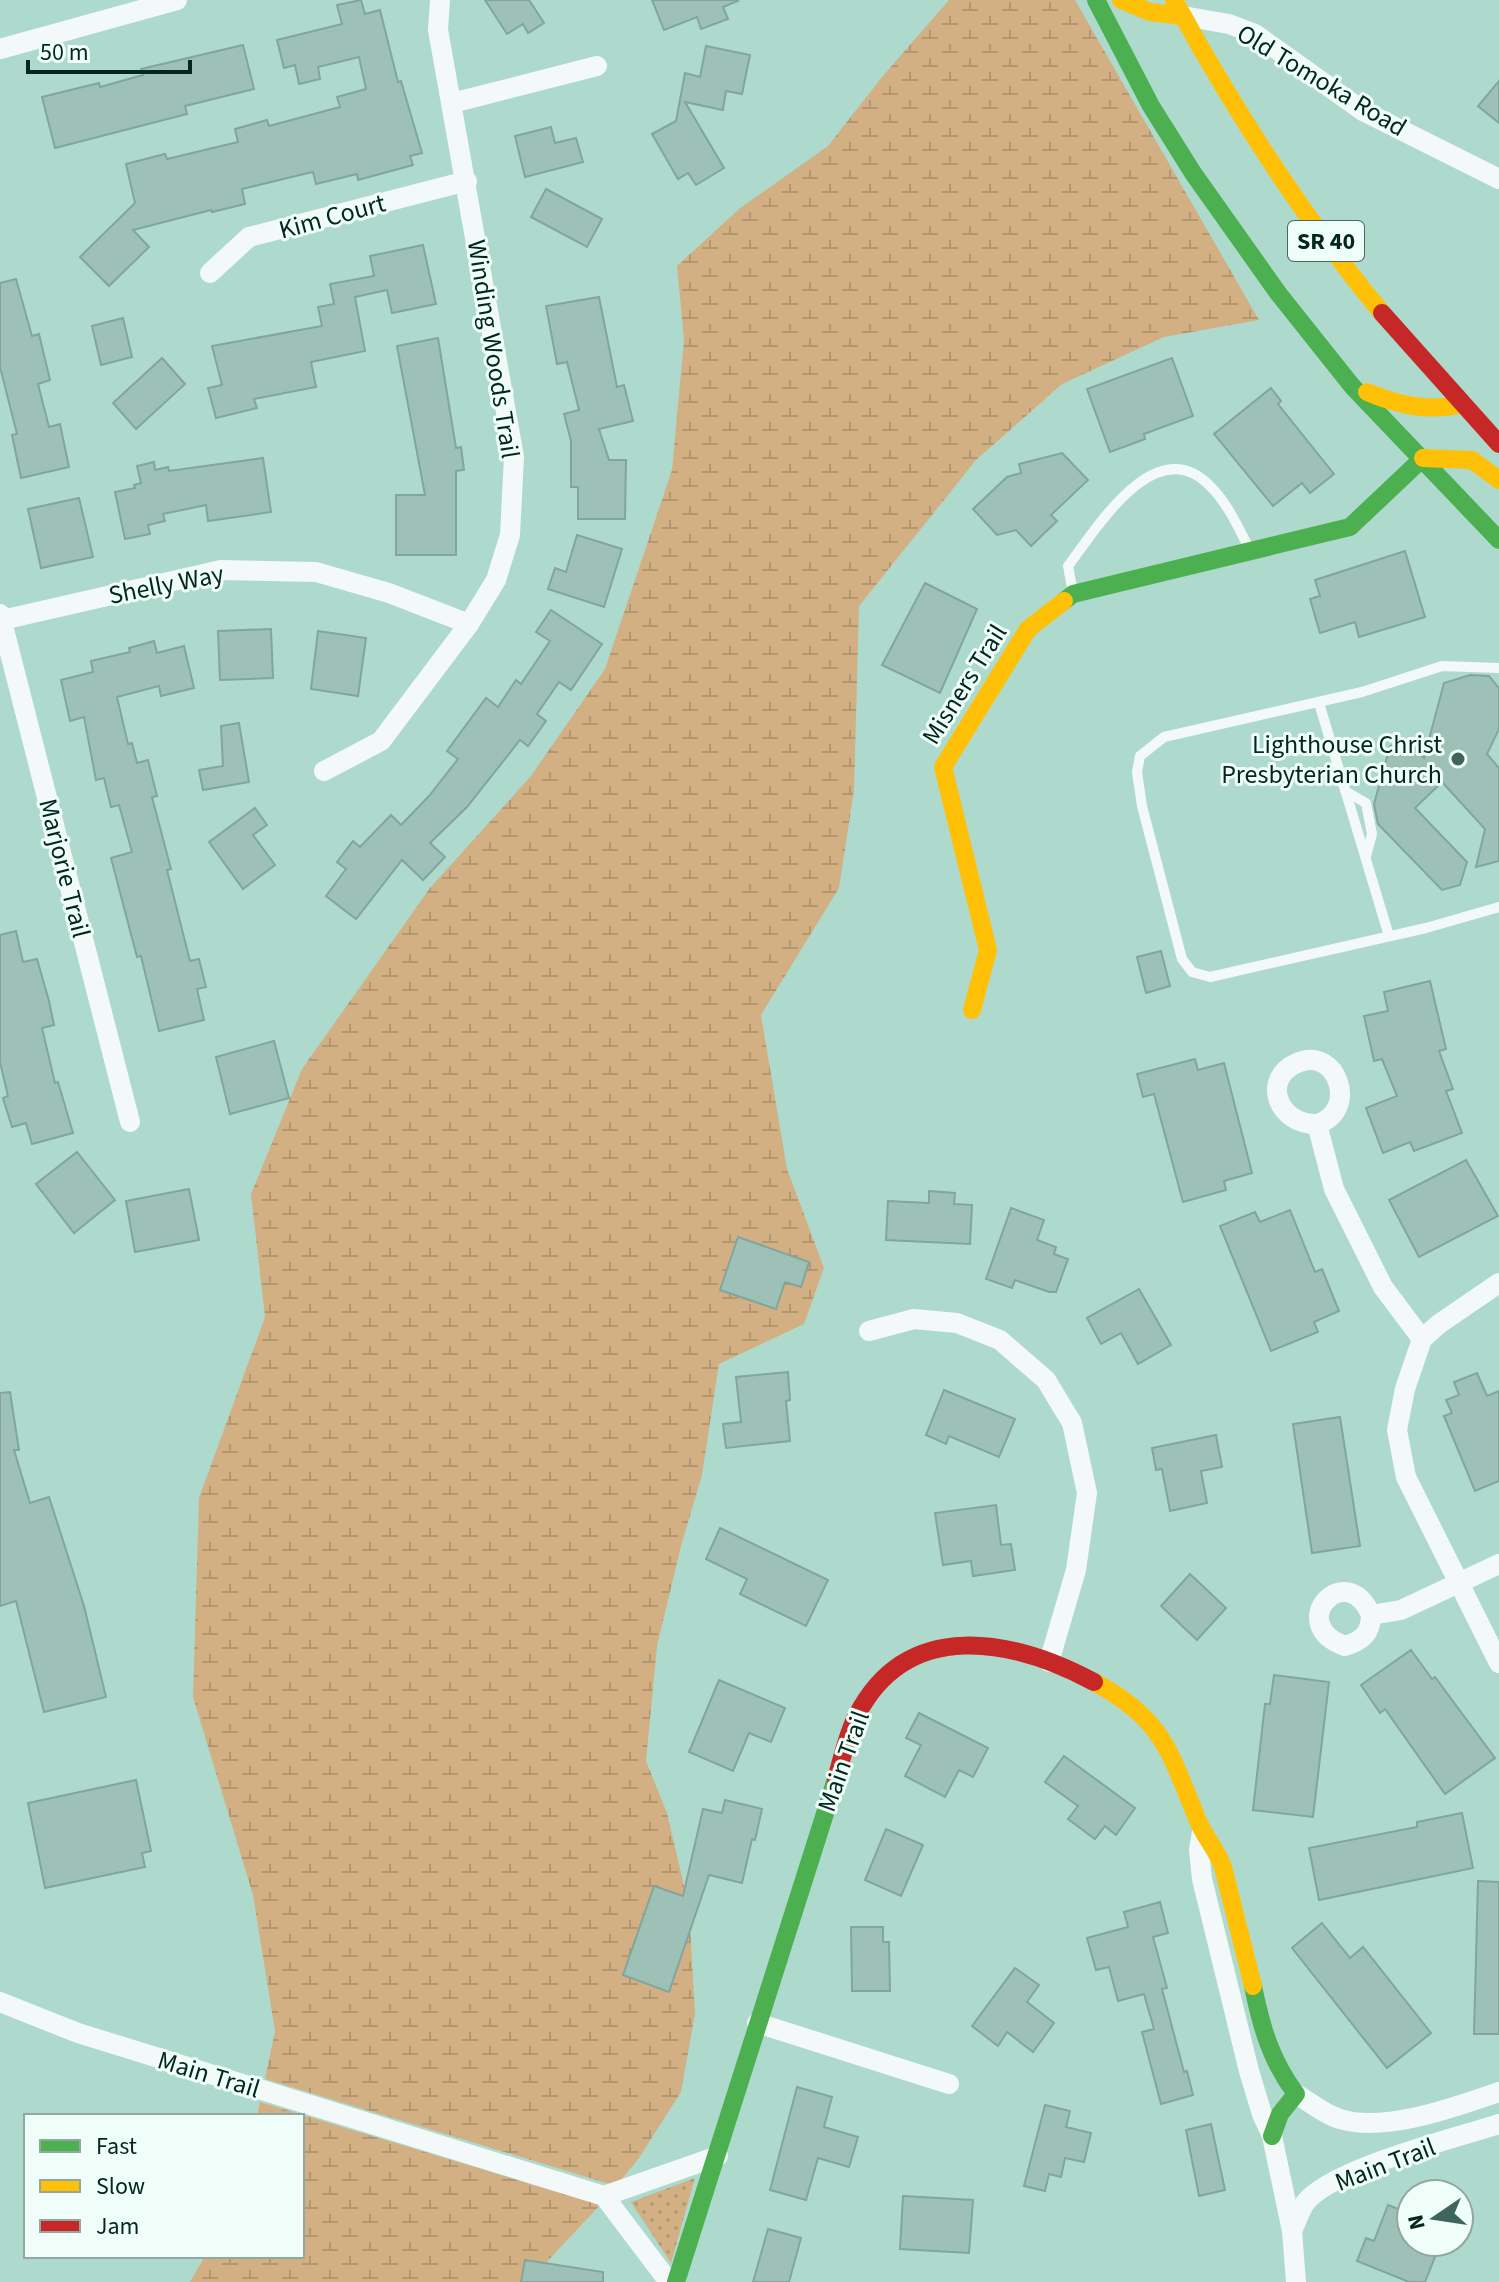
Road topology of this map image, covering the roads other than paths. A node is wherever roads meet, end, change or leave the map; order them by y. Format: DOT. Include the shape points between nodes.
graph roads {
  1 [pos="177,0"];
  2 [pos="440,0"];
  3 [pos="1096,0"];
  4 [pos="1121,0"];
  5 [pos="1179,8"];
  6 [pos="0,49"];
  7 [pos="597,66"];
  8 [pos="452,103"];
  9 [pos="1499,179"];
  10 [pos="467,181"];
  11 [pos="210,273"];
  12 [pos="1352,386"];
  13 [pos="1461,405"];
  14 [pos="1499,444"];
  15 [pos="1423,458"];
  16 [pos="1499,480"];
  17 [pos="1499,540"];
  18 [pos="1251,551"];
  19 [pos="1073,594"];
  20 [pos="1,617"];
  21 [pos="469,624"];
  22 [pos="1499,668"];
  23 [pos="1319,703"];
  24 [pos="324,771"];
  25 [pos="1345,791"];
  26 [pos="1366,858"];
  27 [pos="1499,907"];
  28 [pos="1389,936"];
  29 [pos="972,1010"];
  30 [pos="130,1122"];
  31 [pos="1317,1124"];
  32 [pos="1499,1283"];
  33 [pos="869,1331"];
  34 [pos="1422,1339"];
  35 [pos="1499,1564"];
  36 [pos="1460,1583"];
  37 [pos="1371,1615"];
  38 [pos="1049,1662"];
  39 [pos="1499,1663"];
  40 [pos="1202,1832"];
  41 [pos="0,2002"];
  42 [pos="757,2023"];
  43 [pos="949,2084"];
  44 [pos="1499,2092"];
  45 [pos="1296,2094"];
  46 [pos="1499,2124"];
  47 [pos="1272,2136"];
  48 [pos="718,2156"];
  49 [pos="604,2196"];
  50 [pos="1292,2231"];
  51 [pos="669,2282"];
  52 [pos="676,2282"];
  53 [pos="1296,2282"];
  1 -- 6 [label="street"];
  2 -- 8 [label="street, Winding Woods Trail" via="438,30"];
  3 -- 12 [label="street, SR 40" via="1193,173"];
  4 -- 5 [label="street" via="1150,12"];
  5 -- 9 [label="street, Old Tomoka Road" via="1255,34 1363,111"];
  5 -- 13 [label="street, SR 40" via="1252,137 1293,197 1376,308"];
  7 -- 8 [label="street"];
  8 -- 10 [label="street, Winding Woods Trail"];
  10 -- 11 [label="street, Kim Court" via="249,237"];
  10 -- 21 [label="street, Winding Woods Trail" via="514,457 510,535 496,580"];
  12 -- 13 [label="street" via="1407,409"];
  12 -- 15 [label="street, SR 40"];
  13 -- 14 [label="street, SR 40"];
  15 -- 16 [label="street" via="1472,460"];
  15 -- 17 [label="street, SR 40"];
  15 -- 18 [label="street, Misners Trail" via="1350,527"];
  18 -- 19 [label="street, Misners Trail"];
  18 -- 19 [label="lane" via="1211,486 1189,471 1167,469 1121,497 1068,566"];
  19 -- 29 [label="street, Misners Trail" via="1028,629 943,767 988,950"];
  20 -- 21 [label="street, Shelly Way" via="221,570 316,572"];
  20 -- 30 [label="street, Marjorie Trail"];
  21 -- 24 [label="street, Winding Woods Trail" via="381,741"];
  22 -- 23 [label="lane" via="1442,666"];
  23 -- 25 [label="lane"];
  23 -- 28 [label="lane" via="1164,737 1140,756 1142,806 1171,925 1182,959 1192,972 1210,977"];
  25 -- 26 [label="lane"];
  25 -- 26 [label="lane" via="1366,803 1372,834"];
  26 -- 28 [label="lane"];
  27 -- 28 [label="lane"];
  31 -- 34 [label="street" via="1334,1189 1383,1287"];
  32 -- 34 [label="street"];
  33 -- 38 [label="street" via="914,1319 957,1323 1000,1340 1046,1380 1072,1423 1087,1493 1076,1570"];
  34 -- 36 [label="street" via="1397,1430 1406,1477"];
  35 -- 36 [label="street"];
  36 -- 37 [label="street" via="1401,1610"];
  36 -- 39 [label="street"];
  38 -- 40 [label="street, Main Trail" via="1097,1682 1156,1728 1184,1779"];
  38 -- 42 [label="street, Main Trail" via="992,1646 951,1645 899,1668 867,1696 845,1746"];
  40 -- 45 [label="street, Main Trail" via="1217,1851 1271,2056"];
  40 -- 47 [label="street, Main Trail" via="1202,1879 1249,2071"];
  41 -- 49 [label="street, Main Trail" via="78,2033"];
  42 -- 43 [label="street"];
  42 -- 48 [label="street, Main Trail"];
  44 -- 45 [label="street, Main Trail" via="1365,2125 1336,2118"];
  45 -- 47 [label="street"];
  46 -- 50 [label="street, Main Trail" via="1357,2169 1305,2203"];
  47 -- 50 [label="street, Main Trail"];
  48 -- 49 [label="street"];
  48 -- 52 [label="street, Main Trail"];
  49 -- 51 [label="street"];
  50 -- 53 [label="street, Main Trail"];
}
